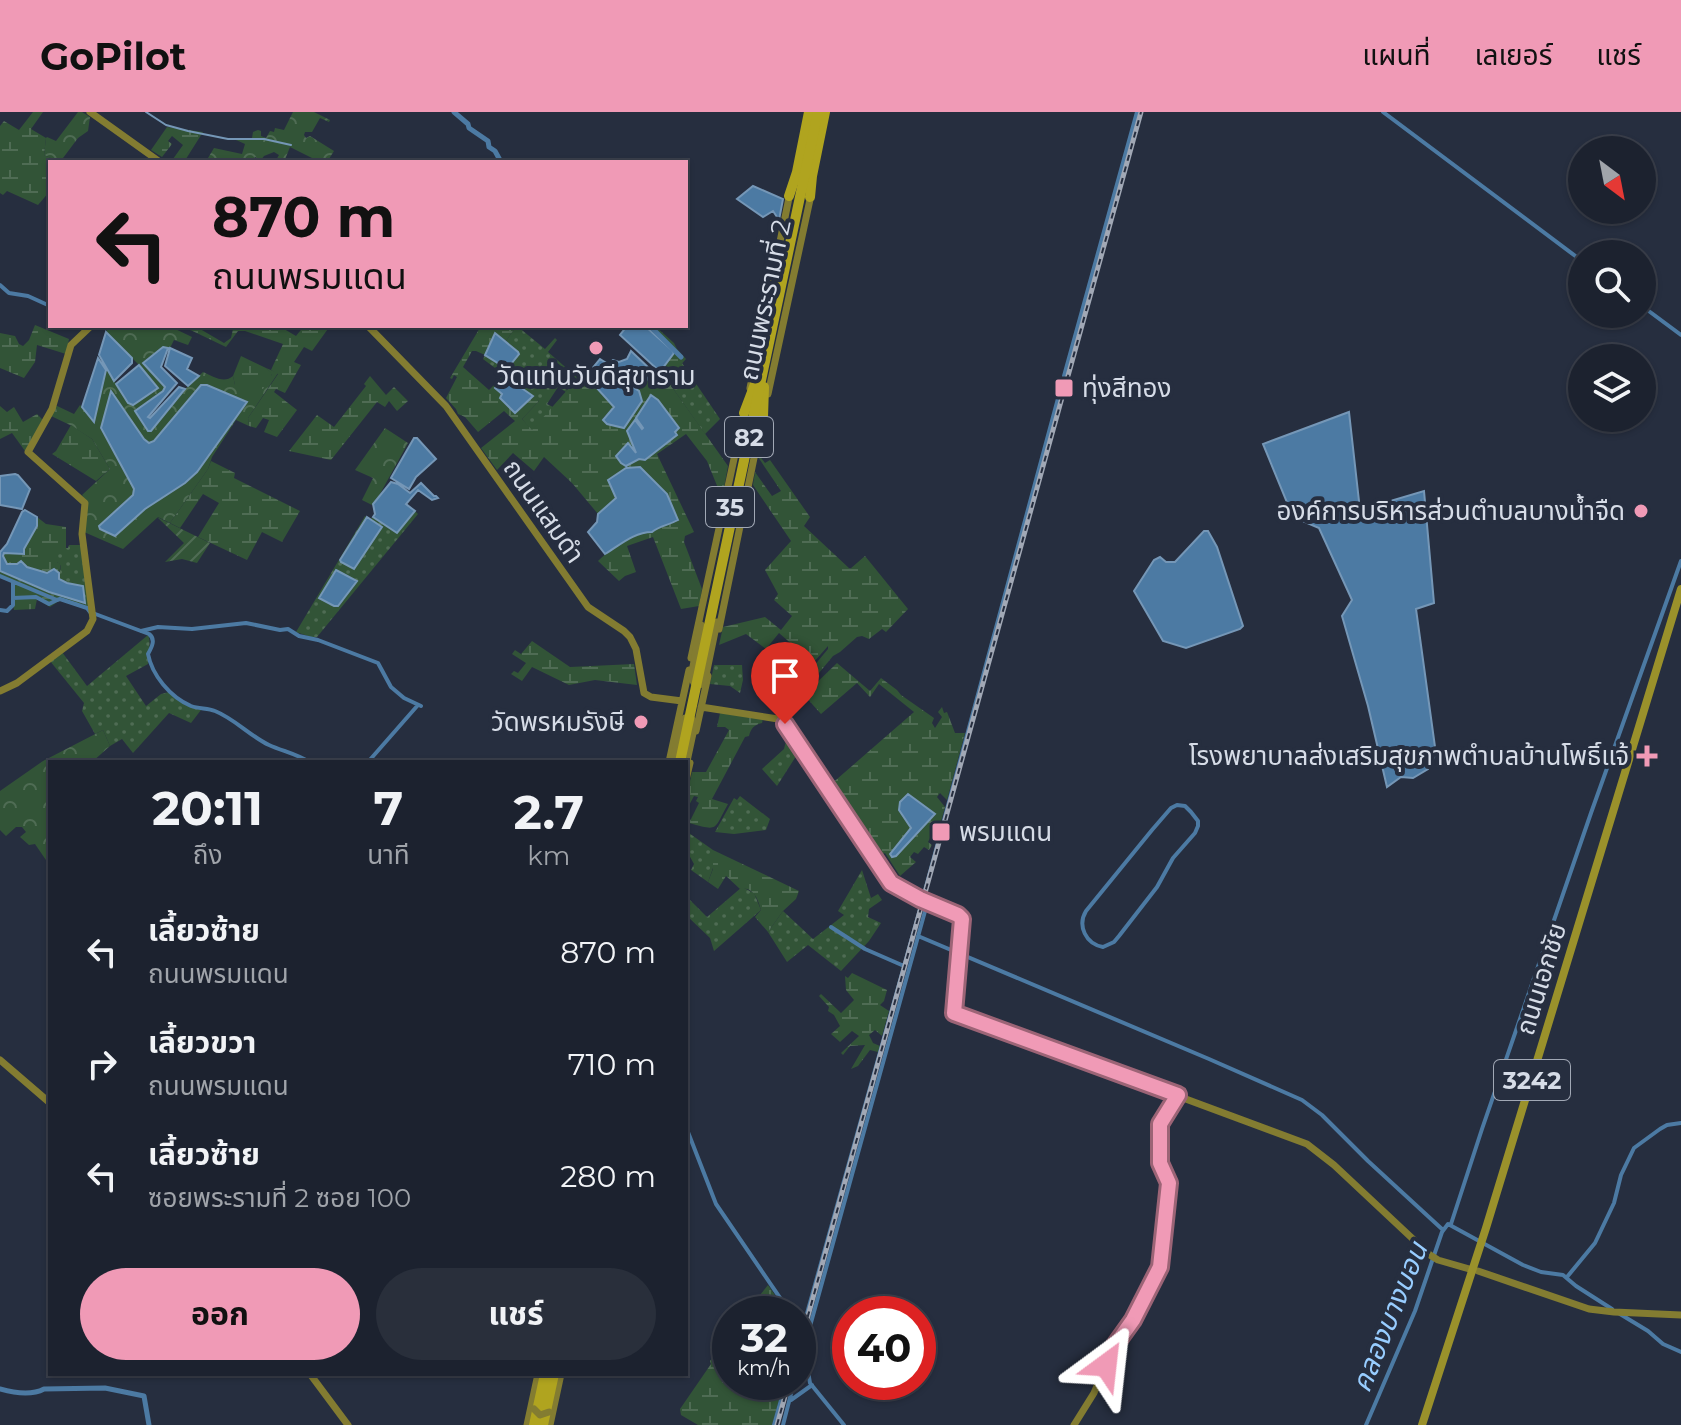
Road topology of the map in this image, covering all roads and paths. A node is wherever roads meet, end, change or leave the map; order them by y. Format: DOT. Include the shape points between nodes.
graph roads {
  1 [pos="90,112"];
  2 [pos="817,112"];
  3 [pos="157,160"];
  4 [pos="800,196"];
  5 [pos="89,328"];
  6 [pos="370,328"];
  7 [pos="760,386"];
  8 [pos="744,413"];
  9 [pos="763,417"];
  10 [pos="735,554"];
  11 [pos="713,558"];
  12 [pos="1681,589"];
  13 [pos="1681,603"];
  14 [pos="0,691"];
  15 [pos="682,701"];
  16 [pos="701,707"];
  17 [pos="678,760"];
  18 [pos="678,760"];
  19 [pos="679,760"];
  20 [pos="679,760"];
  21 [pos="679,760"];
  22 [pos="688,770"];
  23 [pos="1596,874"];
  24 [pos="0,1060"];
  25 [pos="1178,1095"];
  26 [pos="48,1101"];
  27 [pos="1476,1270"];
  28 [pos="1681,1315"];
  29 [pos="311,1376"];
  30 [pos="548,1376"];
  31 [pos="548,1376"];
  32 [pos="548,1376"];
  33 [pos="549,1376"];
  34 [pos="549,1376"];
  35 [pos="549,1376"];
  36 [pos="348,1425"];
  37 [pos="527,1425"];
  38 [pos="538,1425"];
  39 [pos="550,1425"];
  40 [pos="1074,1425"];
  41 [pos="1424,1425"];
  1 -- 3 [label="main road"];
  2 -- 4 [label="highway, ถนนพระรามที่ 2 / 35"];
  2 -- 4 [label="highway" via="806,129 797,172"];
  2 -- 4 [label="highway" via="821,133 812,176"];
  2 -- 19 [label="highway, 82, bridge"];
  4 -- 7 [label="highway, ถนนพระรามที่ 2 / 35"];
  4 -- 8 [label="main road, ถนนพระรามที่ 2 / 35"];
  4 -- 9 [label="main road, ถนนพระรามที่ 2 / 35"];
  5 -- 14 [label="main road" via="71,345 52,409 28,452 84,501 82,534 92,623"];
  6 -- 15 [label="main road, ถนนแสมดำ" via="446,406 588,607 633,640 643,693"];
  7 -- 8 [label="highway"];
  7 -- 9 [label="highway"];
  7 -- 20 [label="highway, ถนนพระรามที่ 2 / 35"];
  8 -- 11 [label="main road, ถนนพระรามที่ 2 / 35"];
  9 -- 10 [label="main road, ถนนพระรามที่ 2 / 35"];
  10 -- 11 [label="main road, bridge" via="705,680 698,685 691,677"];
  10 -- 16 [label="main road, ถนนพระรามที่ 2 / 35"];
  11 -- 15 [label="main road, ถนนพระรามที่ 2 / 35"];
  12 -- 23 [label="main road, ถนนเอกชัย / 3242"];
  13 -- 23 [label="main road, ถนนเอกชัย / 3242"];
  15 -- 17 [label="main road, ถนนพระรามที่ 2 / 35"];
  16 -- 22 [label="main road, ถนนพระรามที่ 2 / 35"];
  16 -- 25 [label="main road" via="783,722 891,883 962,919 954,1013"];
  18 -- 21 [label="main road, bridge" via="681,722 691,718 695,724"];
  23 -- 27 [label="main road, ถนนเอกชัย / 3242"];
  24 -- 26 [label="main road"];
  25 -- 27 [label="main road" via="1312,1147 1433,1257"];
  25 -- 40 [label="main road" via="1160,1124 1160,1163 1169,1183 1160,1267"];
  27 -- 28 [label="main road" via="1589,1309"];
  27 -- 41 [label="main road, ถนนเอกชัย / 3242"];
  29 -- 36 [label="main road"];
  30 -- 33 [label="main road, bridge" via="534,1409 540,1415 549,1412"];
  31 -- 38 [label="highway, bridge"];
  32 -- 37 [label="main road"];
  34 -- 38 [label="highway"];
  35 -- 39 [label="main road"];
}
